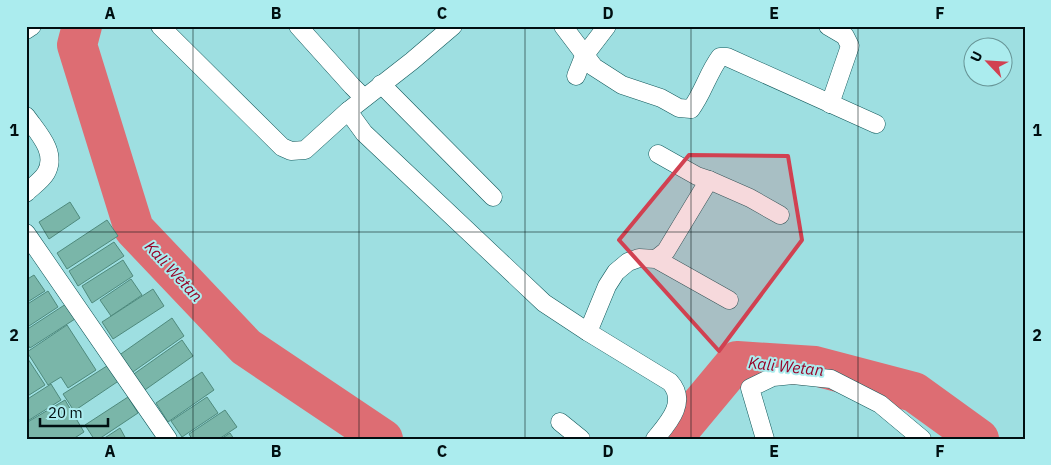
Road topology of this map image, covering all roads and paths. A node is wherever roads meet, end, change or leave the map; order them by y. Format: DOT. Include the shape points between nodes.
graph roads {
  1 [pos="32,26"];
  2 [pos="160,26"];
  3 [pos="298,26"];
  4 [pos="453,26"];
  5 [pos="562,26"];
  6 [pos="607,26"];
  7 [pos="828,26"];
  8 [pos="26,30"];
  9 [pos="848,31"];
  10 [pos="584,56"];
  11 [pos="576,76"];
  12 [pos="382,84"];
  13 [pos="364,98"];
  14 [pos="830,104"];
  15 [pos="348,111"];
  16 [pos="26,116"];
  17 [pos="876,124"];
  18 [pos="658,154"];
  19 [pos="709,180"];
  20 [pos="26,193"];
  21 [pos="493,197"];
  22 [pos="780,215"];
  23 [pos="26,233"];
  24 [pos="656,259"];
  25 [pos="729,300"];
  26 [pos="588,332"];
  27 [pos="560,422"];
  28 [pos="168,439"];
  29 [pos="581,439"];
  30 [pos="654,439"];
  31 [pos="765,439"];
  32 [pos="922,439"];
  1 -- 8 [label="street"];
  2 -- 15 [label="street" via="282,147 291,151 304,150"];
  3 -- 13 [label="street"];
  4 -- 12 [label="street"];
  5 -- 10 [label="street"];
  6 -- 10 [label="street"];
  7 -- 9 [label="street"];
  9 -- 14 [label="street" via="850,46"];
  10 -- 11 [label="street"];
  10 -- 14 [label="street" via="594,67 622,85 661,98 679,108 690,109 720,57 735,60"];
  12 -- 13 [label="street"];
  12 -- 21 [label="street"];
  13 -- 15 [label="street"];
  14 -- 17 [label="street"];
  15 -- 26 [label="street" via="364,133 544,303"];
  16 -- 20 [label="street" via="48,147 50,159 46,173"];
  18 -- 19 [label="street"];
  19 -- 22 [label="street"];
  19 -- 24 [label="street" via="666,251"];
  23 -- 28 [label="street"];
  24 -- 25 [label="street"];
  24 -- 26 [label="street" via="639,258 616,272"];
  26 -- 30 [label="street" via="675,387 675,410"];
  27 -- 29 [label="street"];
  31 -- 32 [label="street" via="750,388 773,378 793,375 831,379 880,404"];
}
